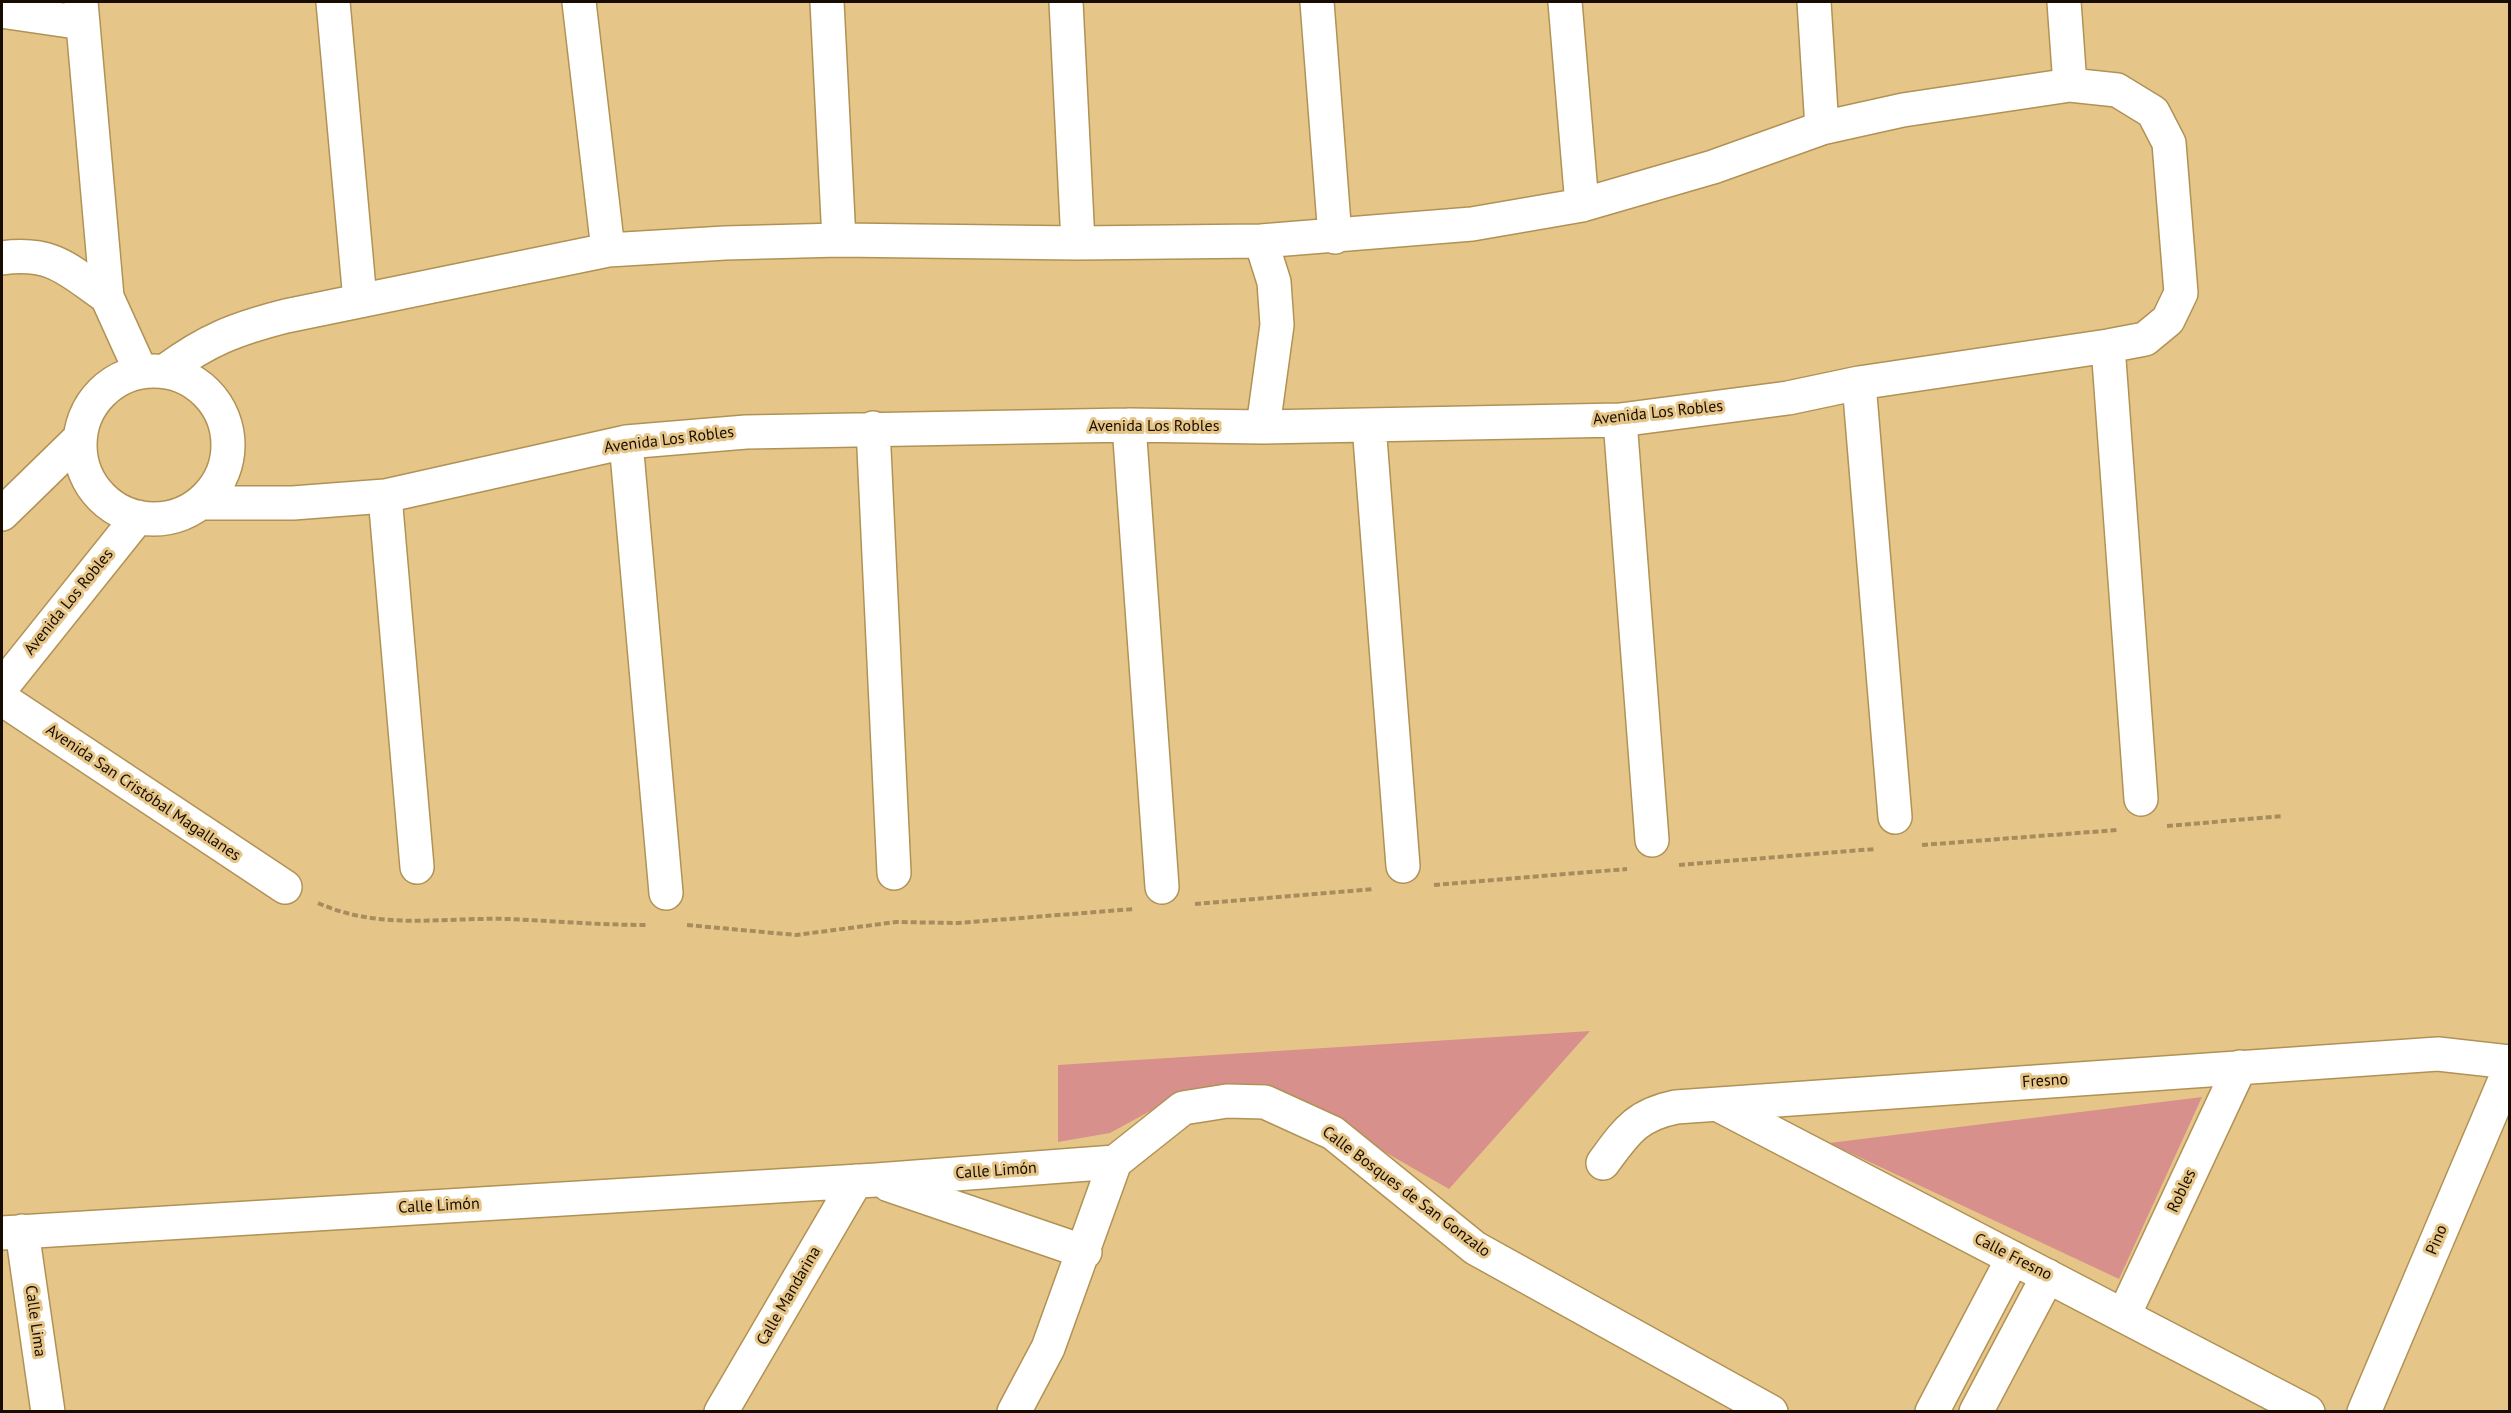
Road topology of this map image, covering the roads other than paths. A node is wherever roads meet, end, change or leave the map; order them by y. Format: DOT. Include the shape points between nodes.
graph roads {
  1 [pos="333,2"];
  2 [pos="579,2"];
  3 [pos="827,2"];
  4 [pos="1066,2"];
  5 [pos="1317,2"];
  6 [pos="1565,2"];
  7 [pos="1814,2"];
  8 [pos="2064,2"];
  9 [pos="2,10"];
  10 [pos="82,12"];
  11 [pos="2070,85"];
  12 [pos="1822,128"];
  13 [pos="1582,205"];
  14 [pos="1335,237"];
  15 [pos="839,240"];
  16 [pos="1261,241"];
  17 [pos="1078,243"];
  18 [pos="608,250"];
  19 [pos="2,258"];
  20 [pos="107,297"];
  21 [pos="360,300"];
  22 [pos="2108,346"];
  23 [pos="153,371"];
  24 [pos="1859,383"];
  25 [pos="1620,420"];
  26 [pos="1129,425"];
  27 [pos="1369,425"];
  28 [pos="1263,427"];
  29 [pos="873,428"];
  30 [pos="79,439"];
  31 [pos="626,442"];
  32 [pos="385,496"];
  33 [pos="202,502"];
  34 [pos="2,514"];
  35 [pos="138,518"];
  36 [pos="2,687"];
  37 [pos="2,699"];
  38 [pos="2141,799"];
  39 [pos="1895,817"];
  40 [pos="1645,854"];
  41 [pos="417,867"];
  42 [pos="894,873"];
  43 [pos="1413,876"];
  44 [pos="285,887"];
  45 [pos="666,893"];
  46 [pos="1174,896"];
  47 [pos="2510,1062"];
  48 [pos="2240,1067"];
  49 [pos="2510,1068"];
  50 [pos="1717,1104"];
  51 [pos="1115,1162"];
  52 [pos="1603,1163"];
  53 [pos="866,1181"];
  54 [pos="12,1232"];
  55 [pos="1085,1252"];
  56 [pos="2013,1258"];
  57 [pos="2048,1276"];
  58 [pos="2124,1315"];
  59 [pos="48,1412"];
  60 [pos="722,1412"];
  61 [pos="1014,1412"];
  62 [pos="1771,1412"];
  63 [pos="1932,1412"];
  64 [pos="1976,1412"];
  65 [pos="2308,1412"];
  66 [pos="2364,1412"];
  1 -- 21 [label="street"];
  2 -- 18 [label="street"];
  3 -- 15 [label="street"];
  4 -- 17 [label="street"];
  5 -- 14 [label="street"];
  6 -- 13 [label="street"];
  7 -- 12 [label="street"];
  8 -- 11 [label="street"];
  9 -- 10 [label="street"];
  10 -- 20 [label="street"];
  11 -- 12 [label="street, Avenida Los Robles" via="1903,110"];
  11 -- 22 [label="street, Avenida Los Robles" via="2117,90 2153,112 2169,143 2181,292 2168,320 2145,339"];
  12 -- 13 [label="street, Avenida Los Robles" via="1713,167"];
  13 -- 14 [label="street, Avenida Los Robles" via="1472,224"];
  14 -- 16 [label="street, Avenida Los Robles"];
  15 -- 17 [label="street"];
  15 -- 18 [label="street"];
  16 -- 17 [label="street"];
  16 -- 28 [label="street" via="1274,282 1277,325"];
  18 -- 21 [label="street"];
  19 -- 20 [label="street" via="25,255 54,260"];
  20 -- 23 [label="street"];
  21 -- 23 [label="street" via="236,328"];
  22 -- 24 [label="street, Avenida Los Robles"];
  22 -- 38 [label="street"];
  23 -- 30 [label="street" via="122,377 106,388 83,420"];
  23 -- 33 [label="street" via="188,379 208,393 222,414 228,437 227,461 218,484"];
  24 -- 25 [label="street, Avenida Los Robles" via="1788,398"];
  24 -- 39 [label="street"];
  25 -- 27 [label="street, Avenida Los Robles"];
  25 -- 40 [label="street"];
  26 -- 28 [label="street, Avenida Los Robles"];
  26 -- 29 [label="street, Avenida Los Robles"];
  26 -- 46 [label="street"];
  27 -- 28 [label="street, Avenida Los Robles"];
  27 -- 43 [label="street"];
  29 -- 31 [label="street, Avenida Los Robles" via="747,432"];
  29 -- 42 [label="street"];
  30 -- 34 [label="street"];
  30 -- 35 [label="street" via="82,465 93,489 121,512"];
  31 -- 32 [label="street, Avenida Los Robles"];
  31 -- 45 [label="street"];
  32 -- 33 [label="street, Avenida Los Robles"];
  32 -- 41 [label="street"];
  33 -- 35 [label="street" via="171,517"];
  35 -- 36 [label="street, Avenida Los Robles"];
  37 -- 44 [label="street, Avenida San Cristóbal Magallanes"];
  47 -- 48 [label="street, Fresno" via="2438,1054"];
  48 -- 50 [label="street, Fresno"];
  48 -- 58 [label="street, Robles"];
  49 -- 66 [label="street, Pino"];
  50 -- 52 [label="street, Fresno" via="1655,1111 1629,1127"];
  50 -- 56 [label="street, Calle Fresno"];
  51 -- 53 [label="street, Calle Limón"];
  51 -- 55 [label="street"];
  51 -- 62 [label="street, Calle Bosques de San Gonzalo" via="1183,1108 1227,1101 1265,1102 1333,1133 1475,1248"];
  53 -- 54 [label="street, Calle Limón"];
  53 -- 55 [label="street, Calle Limón"];
  53 -- 60 [label="street, Calle Mandarina"];
  54 -- 59 [label="street, Calle Lima"];
  55 -- 61 [label="street" via="1048,1348"];
  56 -- 57 [label="street, Calle Fresno"];
  56 -- 63 [label="street"];
  57 -- 58 [label="street, Calle Fresno"];
  57 -- 64 [label="street"];
  58 -- 65 [label="street, Calle Fresno"];
}
